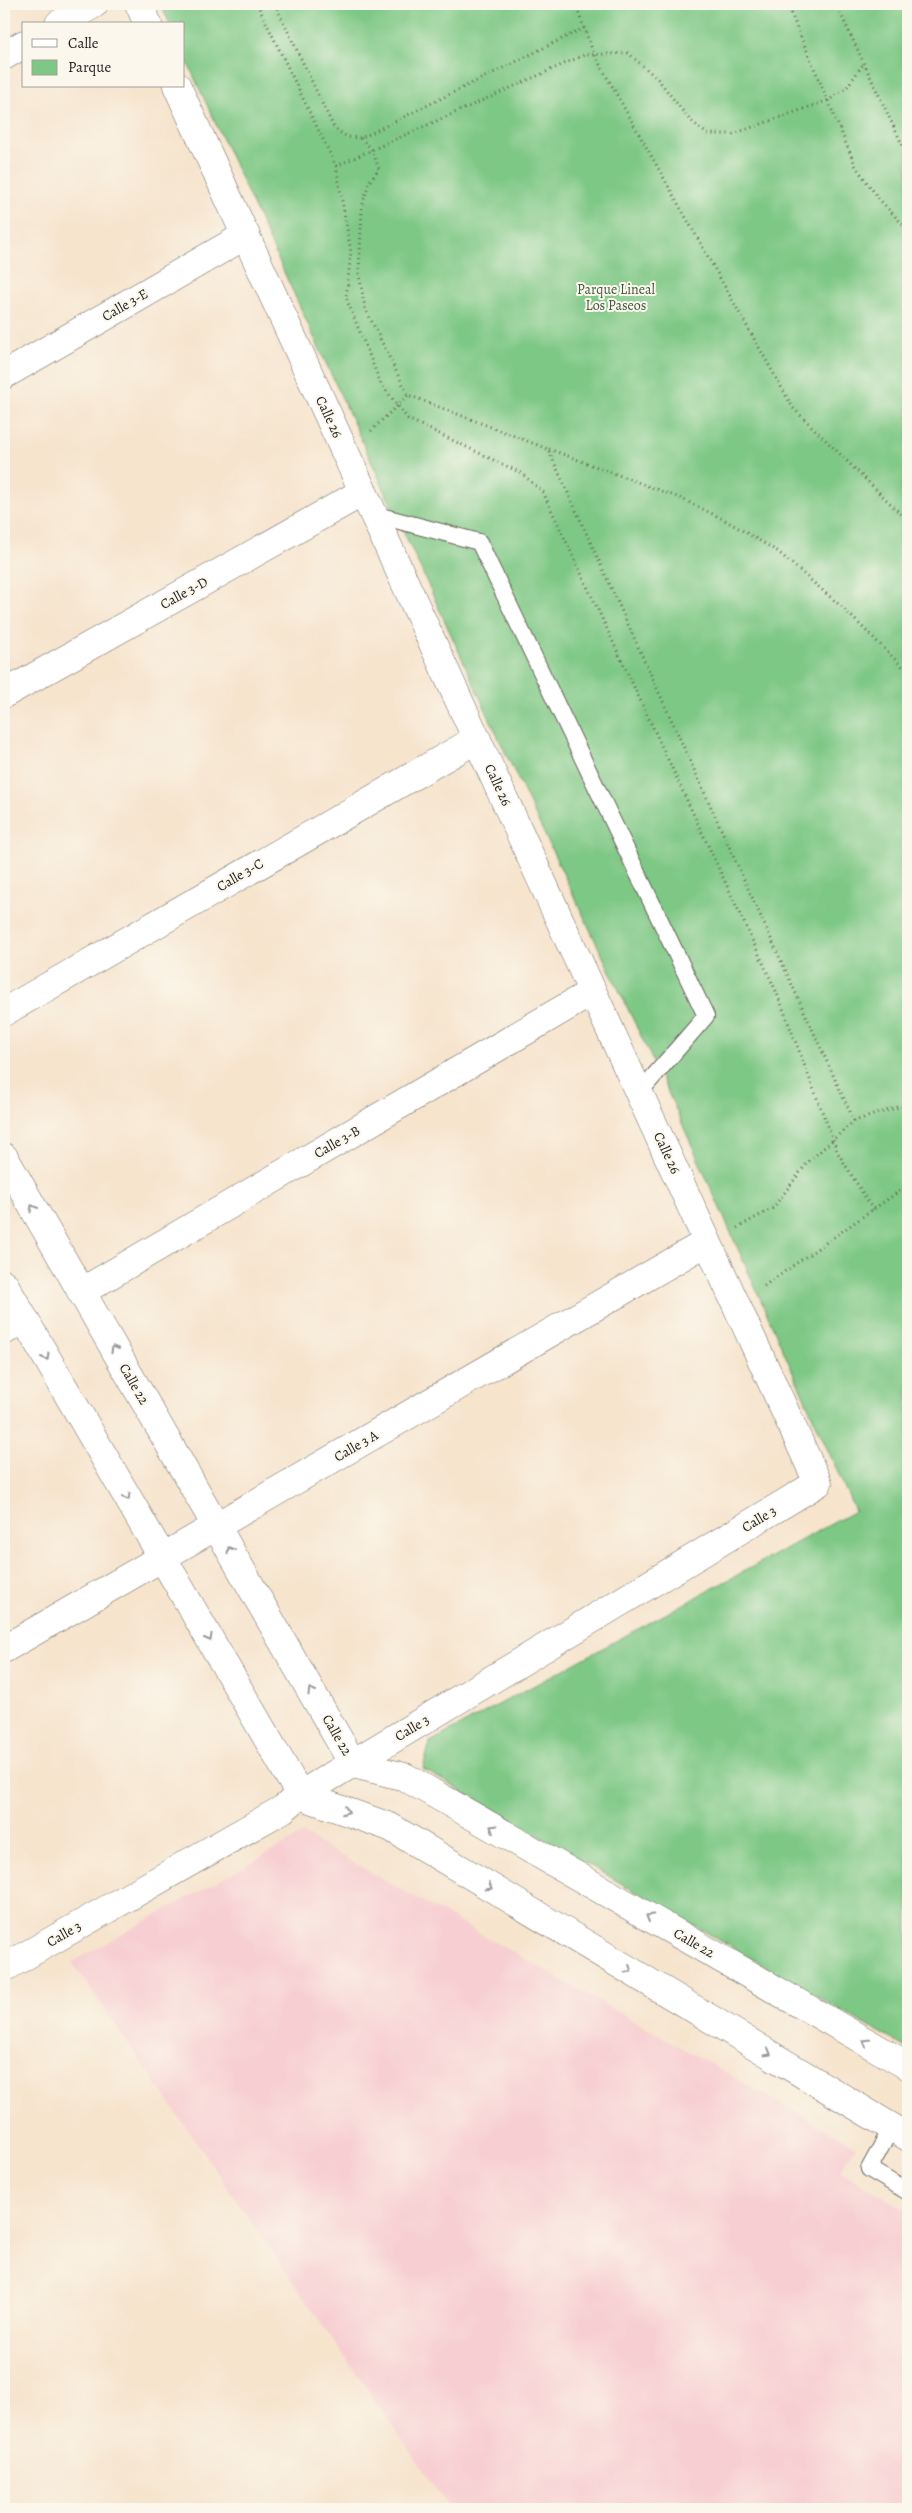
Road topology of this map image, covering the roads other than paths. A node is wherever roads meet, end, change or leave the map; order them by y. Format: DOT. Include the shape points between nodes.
graph roads {
  1 [pos="94,4"];
  2 [pos="139,4"];
  3 [pos="62,22"];
  4 [pos="147,22"];
  5 [pos="22,45"];
  6 [pos="4,56"];
  7 [pos="178,88"];
  8 [pos="246,235"];
  9 [pos="4,376"];
  10 [pos="368,503"];
  11 [pos="4,694"];
  12 [pos="477,739"];
  13 [pos="592,992"];
  14 [pos="4,1012"];
  15 [pos="639,1093"];
  16 [pos="4,1156"];
  17 [pos="709,1245"];
  18 [pos="4,1284"];
  19 [pos="81,1292"];
  20 [pos="14,1325"];
  21 [pos="818,1483"];
  22 [pos="216,1526"];
  23 [pos="162,1558"];
  24 [pos="4,1650"];
  25 [pos="353,1764"];
  26 [pos="300,1795"];
  27 [pos="4,1968"];
  28 [pos="908,2066"];
  29 [pos="900,2132"];
  30 [pos="908,2192"];
  1 -- 3 [label="street"];
  2 -- 4 [label="street"];
  5 -- 6 [label="street"];
  7 -- 8 [label="street, Calle 26"];
  8 -- 9 [label="street, Calle 3-E"];
  8 -- 10 [label="street, Calle 26"];
  10 -- 11 [label="street, Calle 3-D"];
  10 -- 12 [label="street, Calle 26"];
  10 -- 15 [label="lane" via="479,542 706,1016"];
  12 -- 13 [label="street, Calle 26"];
  12 -- 14 [label="street, Calle 3-C"];
  13 -- 15 [label="street, Calle 26"];
  13 -- 19 [label="street, Calle 3-B"];
  15 -- 17 [label="street, Calle 26"];
  19 -- 16 [label="street, Calle 22, one-way"];
  17 -- 21 [label="street, Calle 26"];
  17 -- 22 [label="street, Calle 3 A"];
  18 -- 20 [label="street"];
  22 -- 19 [label="street, Calle 22, one-way"];
  20 -- 23 [label="street, one-way"];
  21 -- 25 [label="street, Calle 3"];
  22 -- 23 [label="street, Calle 3 A"];
  25 -- 22 [label="street, Calle 22, one-way"];
  23 -- 24 [label="street, Calle 3 A"];
  23 -- 26 [label="street, one-way"];
  25 -- 26 [label="street, Calle 3"];
  28 -- 25 [label="street, Calle 22, one-way" via="405,1777"];
  26 -- 27 [label="street, Calle 3" via="283,1809"];
  26 -- 29 [label="street, one-way" via="390,1827"];
  29 -- 30 [label="lane" via="869,2169"];
}
